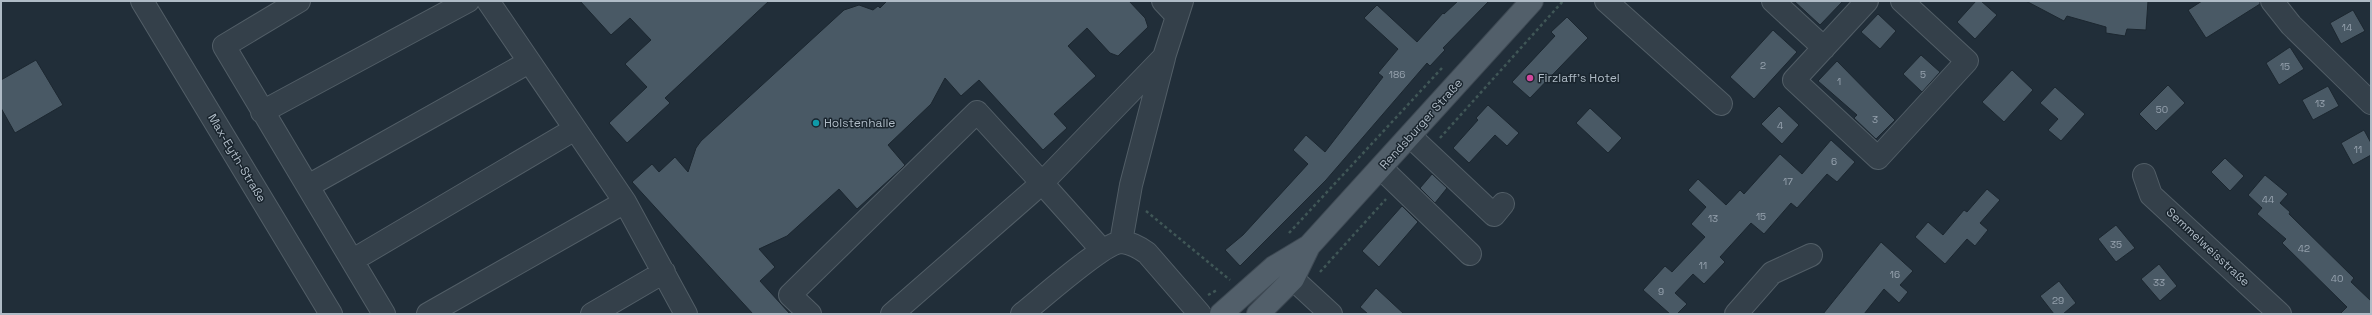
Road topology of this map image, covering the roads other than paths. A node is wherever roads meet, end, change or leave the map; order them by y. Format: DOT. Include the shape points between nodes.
graph roads {
  1 [pos="142,1"];
  2 [pos="299,1"];
  3 [pos="468,1"];
  4 [pos="488,1"];
  5 [pos="1532,1"];
  6 [pos="1606,1"];
  7 [pos="1773,1"];
  8 [pos="1867,1"];
  9 [pos="1902,1"];
  10 [pos="2272,1"];
  11 [pos="1174,6"];
  12 [pos="1824,48"];
  13 [pos="1164,58"];
  14 [pos="529,62"];
  15 [pos="2371,103"];
  16 [pos="1721,104"];
  17 [pos="262,112"];
  18 [pos="575,129"];
  19 [pos="1410,136"];
  20 [pos="1381,168"];
  21 [pos="2144,175"];
  22 [pos="1042,183"];
  23 [pos="308,186"];
  24 [pos="625,202"];
  25 [pos="1503,204"];
  26 [pos="1112,246"];
  27 [pos="1309,246"];
  28 [pos="1470,254"];
  29 [pos="1811,255"];
  30 [pos="352,260"];
  31 [pos="664,272"];
  32 [pos="1293,279"];
  33 [pos="1196,309"];
  34 [pos="331,314"];
  35 [pos="384,314"];
  36 [pos="428,314"];
  37 [pos="592,314"];
  38 [pos="686,314"];
  39 [pos="810,314"];
  40 [pos="892,314"];
  41 [pos="1022,314"];
  42 [pos="1221,314"];
  43 [pos="1258,314"];
  44 [pos="1331,314"];
  45 [pos="1736,314"];
  46 [pos="2280,314"];
  1 -- 34 [label="street, Max-Eyth-Straße"];
  2 -- 17 [label="street" via="224,46"];
  3 -- 17 [label="street"];
  4 -- 14 [label="street"];
  5 -- 19 [label="main road, Rendsburger Straße"];
  6 -- 16 [label="street"];
  7 -- 12 [label="street"];
  8 -- 12 [label="street"];
  9 -- 12 [label="street" via="1967,61 1878,158 1794,80"];
  10 -- 15 [label="street" via="2291,25"];
  11 -- 13 [label="street"];
  13 -- 22 [label="street"];
  13 -- 26 [label="street" via="1129,197"];
  14 -- 18 [label="street"];
  14 -- 23 [label="street"];
  17 -- 23 [label="street"];
  18 -- 24 [label="street"];
  18 -- 30 [label="street"];
  19 -- 20 [label="main road, Rendsburger Straße"];
  19 -- 25 [label="street" via="1494,214"];
  20 -- 27 [label="main road, Rendsburger Straße"];
  20 -- 28 [label="street"];
  21 -- 46 [label="street, Semmelweisstraße" via="2151,195"];
  22 -- 26 [label="street"];
  22 -- 39 [label="street" via="977,112 790,295"];
  22 -- 40 [label="street"];
  23 -- 30 [label="street"];
  24 -- 31 [label="street"];
  24 -- 36 [label="street"];
  26 -- 33 [label="street" via="1139,247 1147,253"];
  26 -- 41 [label="street"];
  27 -- 32 [label="main road, Rendsburger Straße"];
  27 -- 42 [label="main road, Rendsburger Straße" via="1274,267"];
  29 -- 45 [label="street" via="1772,274"];
  30 -- 35 [label="street"];
  31 -- 37 [label="street"];
  31 -- 38 [label="street"];
  32 -- 43 [label="main road, Rendsburger Straße"];
  32 -- 44 [label="street"];
}
